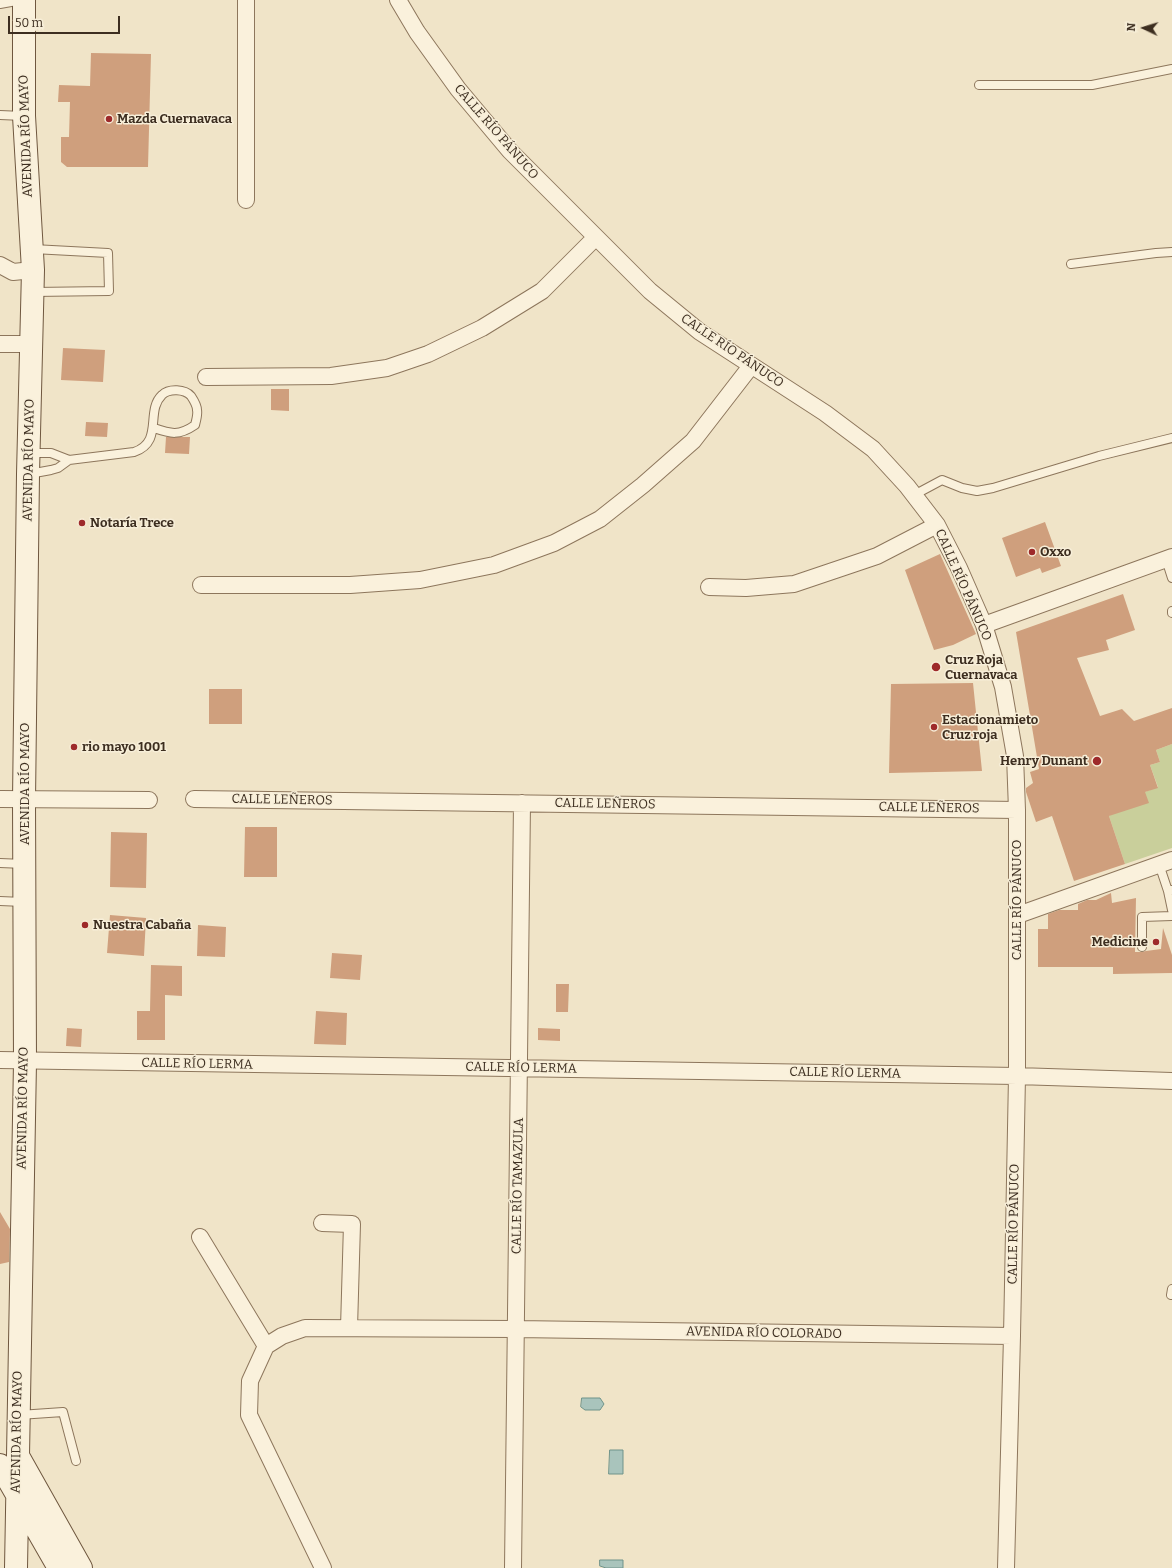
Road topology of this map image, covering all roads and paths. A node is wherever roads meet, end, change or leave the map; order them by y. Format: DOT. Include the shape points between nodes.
graph roads {
  1 [pos="23,0"];
  2 [pos="246,0"];
  3 [pos="398,0"];
  4 [pos="0,4"];
  5 [pos="1172,69"];
  6 [pos="979,85"];
  7 [pos="0,115"];
  8 [pos="24,116"];
  9 [pos="246,200"];
  10 [pos="595,238"];
  11 [pos="1172,252"];
  12 [pos="32,260"];
  13 [pos="1071,264"];
  14 [pos="0,265"];
  15 [pos="32,292"];
  16 [pos="0,344"];
  17 [pos="31,344"];
  18 [pos="751,366"];
  19 [pos="206,378"];
  20 [pos="154,428"];
  21 [pos="1172,438"];
  22 [pos="69,460"];
  23 [pos="29,463"];
  24 [pos="914,495"];
  25 [pos="937,525"];
  26 [pos="1169,558"];
  27 [pos="1172,578"];
  28 [pos="201,585"];
  29 [pos="709,587"];
  30 [pos="984,625"];
  31 [pos="0,799"];
  32 [pos="194,799"];
  33 [pos="24,800"];
  34 [pos="148,800"];
  35 [pos="522,803"];
  36 [pos="1017,810"];
  37 [pos="1165,862"];
  38 [pos="0,863"];
  39 [pos="24,864"];
  40 [pos="1170,891"];
  41 [pos="0,901"];
  42 [pos="24,902"];
  43 [pos="1172,910"];
  44 [pos="1018,915"];
  45 [pos="1172,916"];
  46 [pos="1142,947"];
  47 [pos="0,1060"];
  48 [pos="25,1062"];
  49 [pos="519,1068"];
  50 [pos="1017,1076"];
  51 [pos="1172,1081"];
  52 [pos="322,1223"];
  53 [pos="200,1237"];
  54 [pos="349,1328"];
  55 [pos="516,1329"];
  56 [pos="1012,1336"];
  57 [pos="266,1346"];
  58 [pos="18,1378"];
  59 [pos="0,1395"];
  60 [pos="18,1416"];
  61 [pos="8,1460"];
  62 [pos="76,1461"];
  63 [pos="16,1492"];
  64 [pos="16,1568"];
  65 [pos="59,1568"];
  66 [pos="81,1568"];
  67 [pos="323,1568"];
  68 [pos="514,1568"];
  69 [pos="1006,1568"];
  1 -- 4 [label="lane"];
  1 -- 8 [label="street, AVENIDA RÍO MAYO"];
  2 -- 9 [label="street"];
  3 -- 10 [label="street, CALLE RÍO PÁNUCO" via="458,89 510,151"];
  5 -- 6 [label="lane" via="1092,85"];
  7 -- 8 [label="lane"];
  8 -- 12 [label="street, AVENIDA RÍO MAYO"];
  10 -- 18 [label="street, CALLE RÍO PÁNUCO" via="650,291 700,332"];
  10 -- 19 [label="street" via="542,291 482,328 428,354 387,368 331,376"];
  11 -- 13 [label="lane"];
  12 -- 14 [label="street" via="13,272"];
  12 -- 15 [label="street, AVENIDA RÍO MAYO"];
  12 -- 15 [label="lane" via="108,253 109,291"];
  15 -- 17 [label="street, AVENIDA RÍO MAYO"];
  16 -- 17 [label="street"];
  17 -- 23 [label="street, AVENIDA RÍO MAYO"];
  18 -- 24 [label="street, CALLE RÍO PÁNUCO" via="825,413 873,449"];
  18 -- 28 [label="street" via="693,441 600,519 554,543 494,565 420,580 350,585"];
  20 -- 20 [label="lane" via="174,433 186,431 195,425 198,411 191,395 181,390 163,394 156,404"];
  20 -- 22 [label="lane" via="142,449"];
  21 -- 24 [label="lane" via="1099,456 993,488 976,491 942,480"];
  22 -- 23 [label="lane" via="51,453"];
  22 -- 23 [label="lane" via="52,470"];
  23 -- 33 [label="street, AVENIDA RÍO MAYO"];
  24 -- 25 [label="street, CALLE RÍO PÁNUCO"];
  25 -- 29 [label="street" via="877,556 794,584 746,588"];
  25 -- 30 [label="street, CALLE RÍO PÁNUCO"];
  26 -- 27 [label="lane"];
  26 -- 30 [label="street"];
  30 -- 36 [label="street, CALLE RÍO PÁNUCO" via="1004,695 1015,756"];
  31 -- 33 [label="street"];
  32 -- 35 [label="street, CALLE LEÑEROS"];
  33 -- 34 [label="street"];
  33 -- 39 [label="street, AVENIDA RÍO MAYO"];
  35 -- 36 [label="street, CALLE LEÑEROS"];
  35 -- 49 [label="street, CALLE RÍO TAMAZULA"];
  36 -- 44 [label="street, CALLE RÍO PÁNUCO"];
  37 -- 40 [label="lane"];
  37 -- 44 [label="street"];
  38 -- 39 [label="lane"];
  39 -- 42 [label="street, AVENIDA RÍO MAYO"];
  40 -- 43 [label="lane"];
  41 -- 42 [label="lane"];
  42 -- 48 [label="street, AVENIDA RÍO MAYO"];
  44 -- 50 [label="street, CALLE RÍO PÁNUCO"];
  45 -- 46 [label="lane" via="1142,917"];
  47 -- 48 [label="street, CALLE RÍO LERMA"];
  48 -- 49 [label="street, CALLE RÍO LERMA"];
  48 -- 58 [label="street, AVENIDA RÍO MAYO"];
  49 -- 50 [label="street, CALLE RÍO LERMA"];
  49 -- 55 [label="street, CALLE RÍO TAMAZULA"];
  50 -- 51 [label="street, CALLE RÍO LERMA"];
  50 -- 56 [label="street, CALLE RÍO PÁNUCO"];
  52 -- 54 [label="street" via="352,1224"];
  53 -- 57 [label="street"];
  54 -- 55 [label="street, AVENIDA RÍO COLORADO"];
  54 -- 57 [label="street, AVENIDA RÍO COLORADO" via="305,1328 282,1336"];
  55 -- 56 [label="street, AVENIDA RÍO COLORADO"];
  55 -- 68 [label="street, CALLE RÍO TAMAZULA"];
  56 -- 69 [label="street, CALLE RÍO PÁNUCO"];
  57 -- 67 [label="street" via="250,1381 249,1415"];
  58 -- 59 [label="street" via="13,1387"];
  58 -- 60 [label="street, AVENIDA RÍO MAYO"];
  60 -- 61 [label="street, AVENIDA RÍO MAYO"];
  60 -- 62 [label="lane" via="63,1412"];
  61 -- 63 [label="street"];
  61 -- 66 [label="street"];
  63 -- 64 [label="street, AVENIDA RÍO MAYO"];
  63 -- 65 [label="street"];
}
